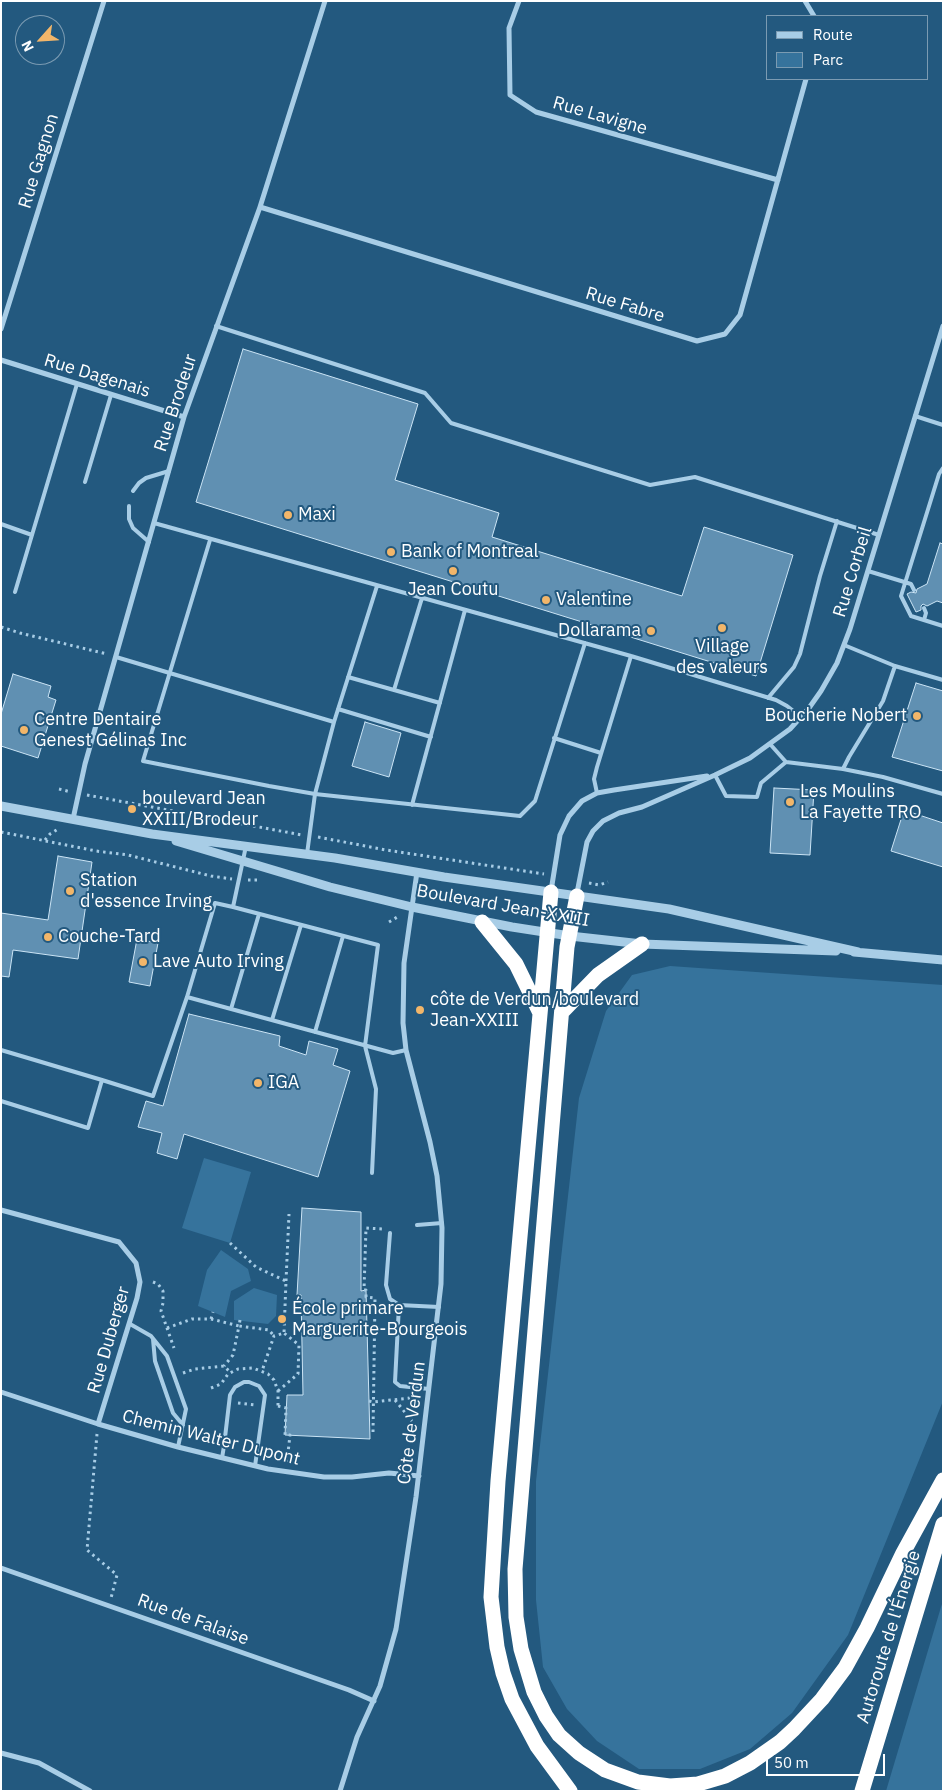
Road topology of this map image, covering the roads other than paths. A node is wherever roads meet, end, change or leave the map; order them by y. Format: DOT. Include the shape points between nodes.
graph roads {
  1 [pos="104,1"];
  2 [pos="325,1"];
  3 [pos="519,1"];
  4 [pos="804,1"];
  5 [pos="813,15"];
  6 [pos="806,80"];
  7 [pos="778,180"];
  8 [pos="260,207"];
  9 [pos="216,326"];
  10 [pos="943,326"];
  11 [pos="1,329"];
  12 [pos="1,360"];
  13 [pos="77,384"];
  14 [pos="111,395"];
  15 [pos="915,416"];
  16 [pos="184,418"];
  17 [pos="943,425"];
  18 [pos="943,468"];
  19 [pos="169,471"];
  20 [pos="85,482"];
  21 [pos="133,491"];
  22 [pos="128,506"];
  23 [pos="837,521"];
  24 [pos="154,523"];
  25 [pos="1,524"];
  26 [pos="32,535"];
  27 [pos="879,535"];
  28 [pos="210,540"];
  29 [pos="148,542"];
  30 [pos="868,571"];
  31 [pos="904,582"];
  32 [pos="377,586"];
  33 [pos="914,590"];
  34 [pos="15,592"];
  35 [pos="422,598"];
  36 [pos="924,608"];
  37 [pos="465,610"];
  38 [pos="924,620"];
  39 [pos="943,626"];
  40 [pos="585,643"];
  41 [pos="844,645"];
  42 [pos="632,656"];
  43 [pos="116,657"];
  44 [pos="895,666"];
  45 [pos="170,673"];
  46 [pos="348,678"];
  47 [pos="943,680"];
  48 [pos="394,690"];
  49 [pos="768,698"];
  50 [pos="440,703"];
  51 [pos="338,709"];
  52 [pos="801,718"];
  53 [pos="334,722"];
  54 [pos="431,737"];
  55 [pos="554,738"];
  56 [pos="770,744"];
  57 [pos="601,754"];
  58 [pos="786,762"];
  59 [pos="843,770"];
  60 [pos="715,775"];
  61 [pos="597,793"];
  62 [pos="315,794"];
  63 [pos="943,794"];
  64 [pos="412,805"];
  65 [pos="1,806"];
  66 [pos="73,819"];
  67 [pos="152,834"];
  68 [pos="246,846"];
  69 [pos="307,854"];
  70 [pos="242,862"];
  71 [pos="417,872"];
  72 [pos="551,892"];
  73 [pos="577,896"];
  74 [pos="233,907"];
  75 [pos="412,907"];
  76 [pos="259,914"];
  77 [pos="482,922"];
  78 [pos="301,924"];
  79 [pos="547,933"];
  80 [pos="342,936"];
  81 [pos="570,936"];
  82 [pos="642,944"];
  83 [pos="858,952"];
  84 [pos="943,960"];
  85 [pos="187,997"];
  86 [pos="231,1008"];
  87 [pos="563,1011"];
  88 [pos="539,1012"];
  89 [pos="272,1020"];
  90 [pos="316,1032"];
  91 [pos="365,1046"];
  92 [pos="1,1050"];
  93 [pos="406,1050"];
  94 [pos="102,1080"];
  95 [pos="1,1101"];
  96 [pos="372,1173"];
  97 [pos="1,1210"];
  98 [pos="442,1223"];
  99 [pos="417,1225"];
  100 [pos="390,1233"];
  101 [pos="399,1305"];
  102 [pos="439,1307"];
  103 [pos="130,1324"];
  104 [pos="153,1339"];
  105 [pos="429,1390"];
  106 [pos="1,1392"];
  107 [pos="98,1424"];
  108 [pos="183,1425"];
  109 [pos="178,1447"];
  110 [pos="222,1458"];
  111 [pos="255,1466"];
  112 [pos="418,1476"];
  113 [pos="943,1480"];
  114 [pos="943,1524"];
  115 [pos="1,1568"];
  116 [pos="374,1701"];
  117 [pos="1,1753"];
  118 [pos="90,1791"];
  119 [pos="340,1791"];
  120 [pos="570,1791"];
  121 [pos="862,1791"];
  1 -- 11 [label="street, Rue Gagnon"];
  2 -- 8 [label="street, Rue Brodeur"];
  3 -- 7 [label="street, Rue Lavigne" via="509,28 510,95 536,112"];
  4 -- 5 [label="street"];
  6 -- 7 [label="street, Rue Fabre"];
  7 -- 8 [label="street, Rue Fabre" via="740,314 725,334 697,341"];
  8 -- 9 [label="street, Rue Brodeur"];
  9 -- 16 [label="street, Rue Brodeur"];
  9 -- 23 [label="lane" via="425,393 451,423 460,426 650,484 695,477"];
  10 -- 15 [label="street, Rue Corbeil"];
  12 -- 13 [label="street, Rue Dagenais"];
  13 -- 14 [label="street, Rue Dagenais"];
  13 -- 26 [label="lane"];
  14 -- 16 [label="street, Rue Dagenais"];
  14 -- 20 [label="lane"];
  15 -- 17 [label="lane"];
  15 -- 27 [label="street, Rue Corbeil"];
  16 -- 19 [label="street, Rue Brodeur"];
  18 -- 31 [label="lane"];
  19 -- 21 [label="lane" via="146,478"];
  19 -- 24 [label="street, Rue Brodeur"];
  22 -- 29 [label="lane" via="133,528"];
  23 -- 27 [label="lane"];
  23 -- 49 [label="lane" via="800,654 794,667"];
  24 -- 28 [label="lane"];
  24 -- 29 [label="street, Rue Brodeur"];
  25 -- 26 [label="lane"];
  26 -- 34 [label="lane"];
  27 -- 30 [label="street, Rue Corbeil"];
  28 -- 32 [label="lane"];
  28 -- 45 [label="lane"];
  29 -- 43 [label="street, Rue Brodeur"];
  30 -- 31 [label="lane"];
  30 -- 41 [label="street, Rue Corbeil"];
  31 -- 33 [label="lane" via="911,584"];
  31 -- 38 [label="lane" via="901,596 911,616"];
  32 -- 35 [label="lane"];
  32 -- 46 [label="lane"];
  35 -- 37 [label="lane"];
  35 -- 48 [label="lane"];
  36 -- 38 [label="lane"];
  37 -- 40 [label="lane"];
  37 -- 50 [label="lane"];
  38 -- 39 [label="lane"];
  40 -- 42 [label="lane"];
  40 -- 55 [label="lane"];
  41 -- 44 [label="lane"];
  41 -- 52 [label="street, Rue Corbeil" via="827,682"];
  42 -- 49 [label="lane"];
  42 -- 57 [label="lane"];
  43 -- 45 [label="lane"];
  43 -- 66 [label="street, Rue Brodeur" via="84,764"];
  44 -- 47 [label="lane"];
  44 -- 59 [label="lane" via="883,701"];
  45 -- 53 [label="lane"];
  45 -- 62 [label="lane" via="143,762"];
  46 -- 48 [label="lane"];
  46 -- 51 [label="lane"];
  48 -- 50 [label="lane"];
  49 -- 52 [label="lane" via="784,704"];
  50 -- 54 [label="lane"];
  51 -- 53 [label="lane"];
  51 -- 54 [label="lane"];
  52 -- 56 [label="street, Rue Corbeil"];
  53 -- 62 [label="lane"];
  54 -- 64 [label="lane"];
  55 -- 57 [label="lane"];
  55 -- 64 [label="lane" via="534,801 520,816"];
  56 -- 58 [label="lane"];
  56 -- 60 [label="street, Rue Corbeil"];
  57 -- 61 [label="lane" via="594,779"];
  58 -- 59 [label="lane"];
  58 -- 60 [label="lane" via="761,783 757,797 726,796"];
  59 -- 63 [label="lane" via="898,780"];
  60 -- 61 [label="street, Rue Corbeil"];
  60 -- 73 [label="street, Rue Corbeil" via="642,807 613,815 598,825 586,848"];
  61 -- 72 [label="street, Rue Corbeil" via="582,801 564,824 558,842"];
  62 -- 64 [label="lane"];
  62 -- 69 [label="lane"];
  65 -- 66 [label="street, Boulevard Jean-XXIII"];
  66 -- 67 [label="street, Boulevard Jean-XXIII"];
  67 -- 68 [label="street, Boulevard Jean-XXIII"];
  67 -- 70 [label="street, Boulevard Jean-XXIII"];
  68 -- 69 [label="street, Boulevard Jean-XXIII"];
  68 -- 70 [label="lane"];
  69 -- 71 [label="street, Boulevard Jean-XXIII"];
  70 -- 74 [label="lane"];
  70 -- 75 [label="street, Boulevard Jean-XXIII"];
  71 -- 72 [label="street, Boulevard Jean-XXIII"];
  71 -- 75 [label="street, Côte de Verdun"];
  72 -- 73 [label="street, Boulevard Jean-XXIII"];
  72 -- 79 [label="highway"];
  73 -- 81 [label="highway"];
  73 -- 83 [label="street, Boulevard Jean-XXIII" via="669,909"];
  74 -- 76 [label="lane"];
  74 -- 85 [label="lane" via="215,903"];
  75 -- 77 [label="street, Boulevard Jean-XXIII"];
  75 -- 93 [label="street, Côte de Verdun" via="402,989"];
  76 -- 78 [label="lane"];
  76 -- 86 [label="lane"];
  77 -- 79 [label="street, Boulevard Jean-XXIII"];
  77 -- 88 [label="highway" via="516,964"];
  78 -- 80 [label="lane"];
  78 -- 89 [label="lane"];
  79 -- 81 [label="street, Boulevard Jean-XXIII"];
  79 -- 88 [label="highway"];
  80 -- 90 [label="lane"];
  80 -- 91 [label="lane" via="378,945"];
  81 -- 82 [label="street, Boulevard Jean-XXIII"];
  81 -- 87 [label="highway"];
  82 -- 83 [label="street, Boulevard Jean-XXIII"];
  82 -- 87 [label="highway" via="598,975"];
  83 -- 84 [label="street, Boulevard Jean-XXIII"];
  85 -- 86 [label="lane"];
  85 -- 94 [label="lane" via="153,1096"];
  86 -- 89 [label="lane"];
  87 -- 113 [label="highway" via="514,1585 525,1664 540,1705 559,1735 579,1754 605,1770 654,1785 684,1786 712,1780 766,1754 808,1715 844,1668"];
  88 -- 120 [label="highway" via="498,1481 491,1597 498,1653 512,1700 537,1746"];
  89 -- 90 [label="lane"];
  90 -- 91 [label="lane"];
  91 -- 93 [label="lane" via="393,1053"];
  91 -- 96 [label="lane" via="376,1088"];
  92 -- 94 [label="lane"];
  93 -- 98 [label="street, Côte de Verdun" via="435,1163"];
  94 -- 95 [label="lane" via="88,1128"];
  97 -- 103 [label="street, Rue Duberger" via="119,1242 136,1263 140,1282"];
  98 -- 99 [label="lane"];
  98 -- 102 [label="street, Côte de Verdun"];
  100 -- 101 [label="lane" via="387,1290 390,1299"];
  101 -- 102 [label="lane"];
  101 -- 105 [label="lane" via="395,1382 400,1386"];
  102 -- 105 [label="street, Côte de Verdun"];
  103 -- 104 [label="lane"];
  103 -- 107 [label="street, Rue Duberger"];
  104 -- 108 [label="lane" via="155,1361 173,1412"];
  104 -- 108 [label="lane" via="168,1356 186,1408"];
  105 -- 112 [label="street, Côte de Verdun"];
  106 -- 107 [label="street, Chemin Walter Dupont"];
  107 -- 109 [label="street, Chemin Walter Dupont"];
  108 -- 109 [label="lane"];
  109 -- 110 [label="street, Chemin Walter Dupont"];
  110 -- 111 [label="street, Chemin Walter Dupont"];
  110 -- 111 [label="lane" via="230,1394 235,1387 250,1382 259,1386 265,1395"];
  111 -- 112 [label="street, Chemin Walter Dupont" via="324,1477 389,1473"];
  112 -- 116 [label="street, Côte de Verdun" via="399,1615"];
  114 -- 121 [label="highway, Autoroute de l'Énergie"];
  115 -- 116 [label="street, Rue de Falaise"];
  116 -- 119 [label="street, Côte de Verdun" via="357,1737"];
  117 -- 118 [label="street" via="38,1763"];
}
